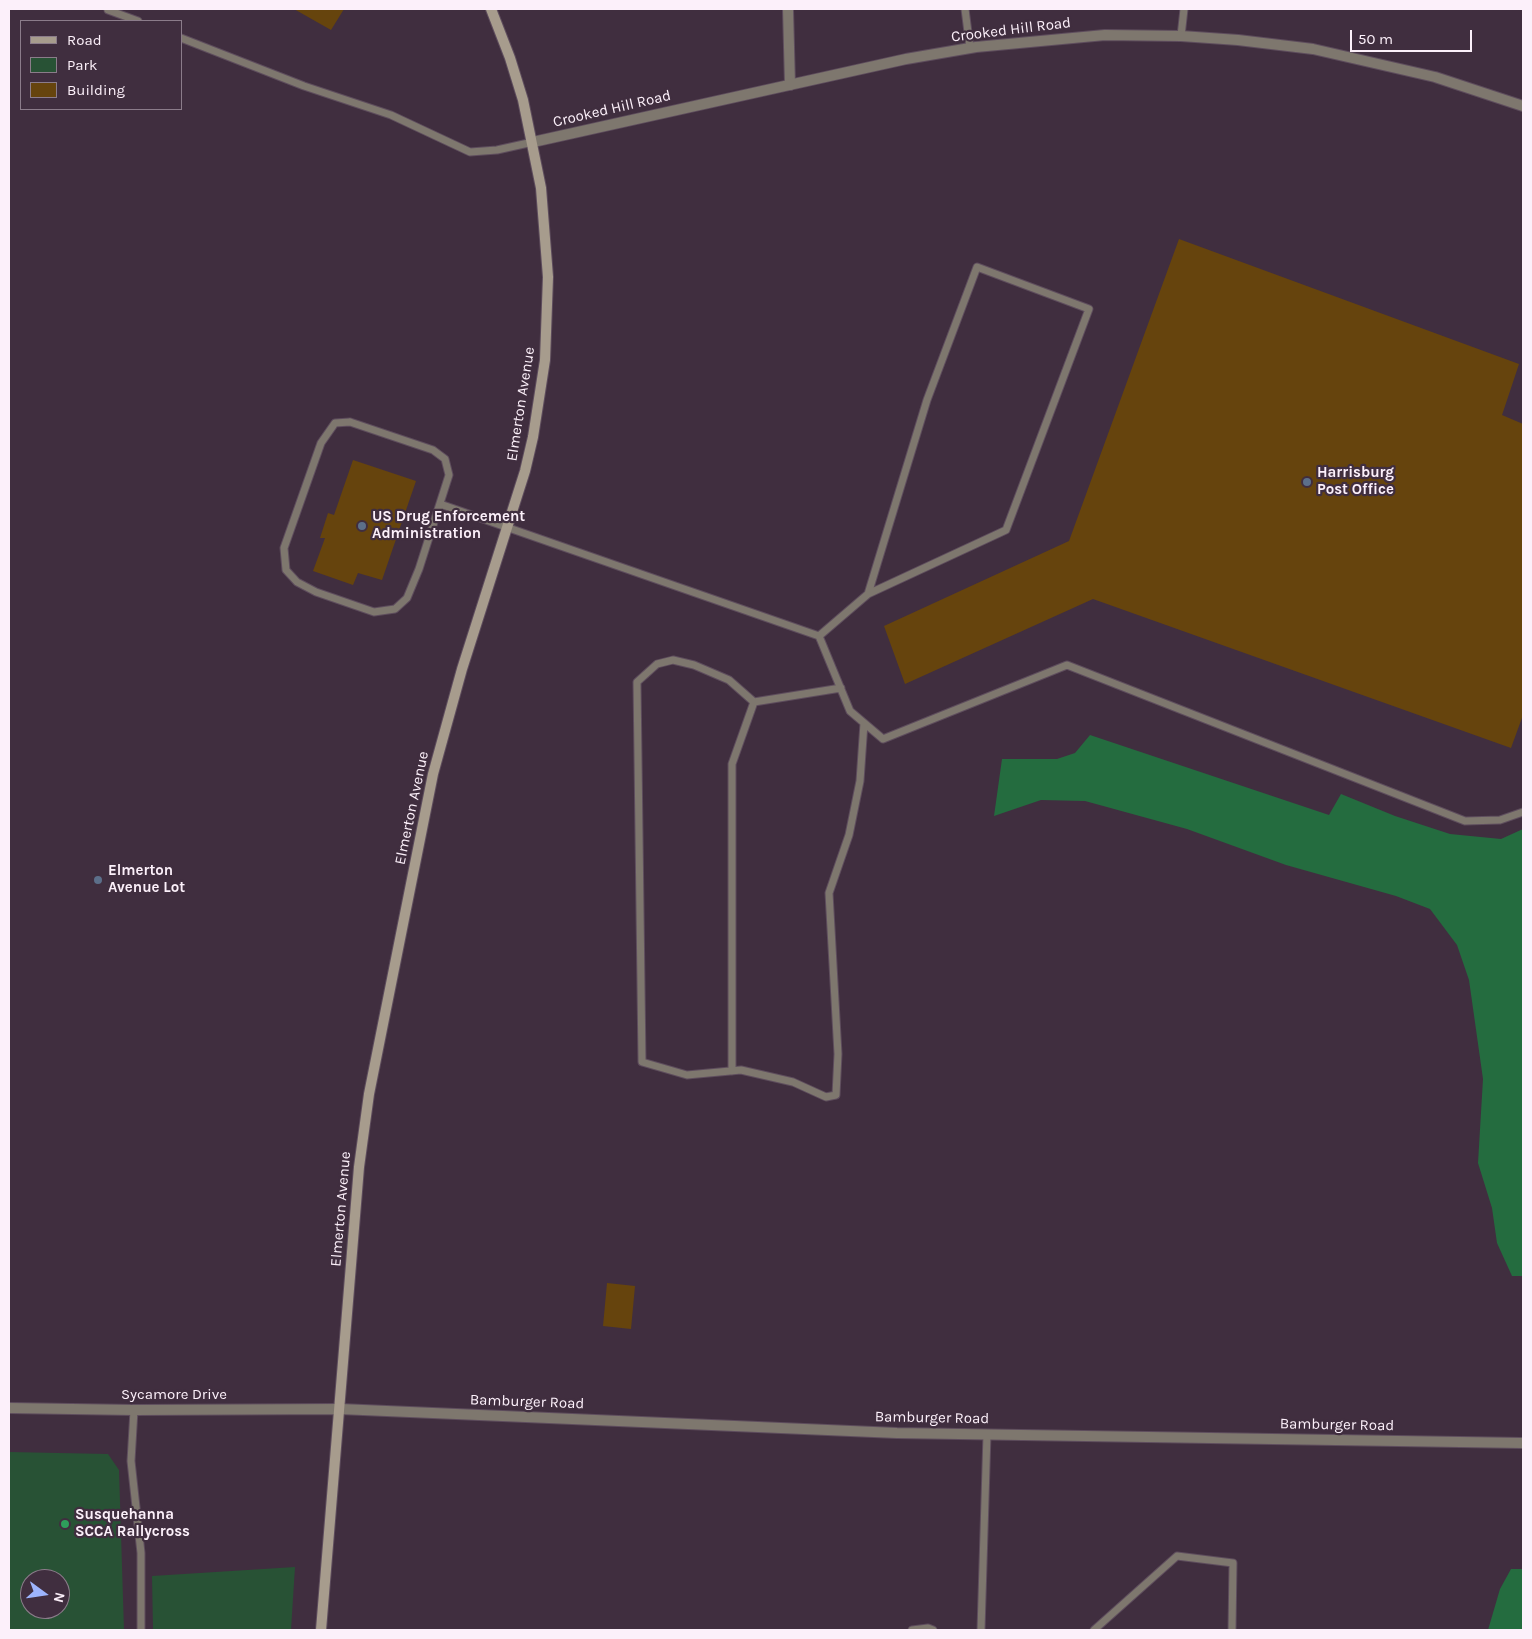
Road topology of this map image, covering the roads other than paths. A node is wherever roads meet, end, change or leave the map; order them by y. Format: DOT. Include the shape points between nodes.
graph roads {
  1 [pos="491,9"];
  2 [pos="788,9"];
  3 [pos="965,9"];
  4 [pos="1184,9"];
  5 [pos="108,10"];
  6 [pos="135,20"];
  7 [pos="1181,36"];
  8 [pos="182,38"];
  9 [pos="970,48"];
  10 [pos="790,85"];
  11 [pos="1523,106"];
  12 [pos="533,142"];
  13 [pos="440,504"];
  14 [pos="507,526"];
  15 [pos="868,594"];
  16 [pos="819,636"];
  17 [pos="841,688"];
  18 [pos="754,702"];
  19 [pos="864,723"];
  20 [pos="1523,812"];
  21 [pos="732,1071"];
  22 [pos="9,1408"];
  23 [pos="340,1409"];
  24 [pos="134,1410"];
  25 [pos="987,1434"];
  26 [pos="1523,1443"];
  27 [pos="141,1630"];
  28 [pos="321,1630"];
  29 [pos="912,1630"];
  30 [pos="933,1630"];
  31 [pos="981,1630"];
  32 [pos="1094,1630"];
  33 [pos="1232,1630"];
  1 -- 12 [label="main road, Elmerton Avenue" via="510,58"];
  2 -- 10 [label="street"];
  3 -- 9 [label="lane"];
  4 -- 7 [label="lane"];
  5 -- 6 [label="lane"];
  7 -- 9 [label="street, Crooked Hill Road" via="1105,35"];
  7 -- 11 [label="street, Crooked Hill Road" via="1313,49 1379,62 1482,90"];
  8 -- 12 [label="lane" via="304,86 391,115 470,152"];
  9 -- 10 [label="street, Crooked Hill Road"];
  10 -- 12 [label="street, Crooked Hill Road"];
  12 -- 14 [label="main road, Elmerton Avenue" via="546,229 546,344 533,438"];
  13 -- 13 [label="lane" via="407,598 395,609 374,612 316,592 296,582 286,570 284,548 321,443 335,423 350,422 434,450 445,459 449,475"];
  13 -- 14 [label="lane"];
  14 -- 16 [label="lane"];
  14 -- 23 [label="main road, Elmerton Avenue" via="433,774 369,1094 359,1167"];
  15 -- 15 [label="lane" via="927,400 977,267 1089,309 1006,530"];
  15 -- 16 [label="lane"];
  16 -- 17 [label="lane"];
  17 -- 18 [label="lane"];
  17 -- 19 [label="lane" via="850,711"];
  18 -- 21 [label="lane" via="732,764"];
  18 -- 21 [label="lane" via="728,680 673,660 657,664 637,682 642,1062 687,1075"];
  19 -- 20 [label="lane" via="883,739 1067,665 1465,821 1500,820"];
  19 -- 21 [label="lane" via="860,781 851,826 829,893 838,1054 836,1095 826,1097 793,1082 741,1070"];
  22 -- 24 [label="street, Sycamore Drive"];
  23 -- 24 [label="street, Sycamore Drive"];
  23 -- 25 [label="street, Bamburger Road"];
  23 -- 28 [label="main road, Elmerton Avenue"];
  24 -- 27 [label="lane" via="131,1461 141,1553"];
  25 -- 26 [label="street, Bamburger Road"];
  25 -- 31 [label="lane"];
  29 -- 30 [label="lane"];
  32 -- 33 [label="lane" via="1177,1556 1233,1563"];
}
